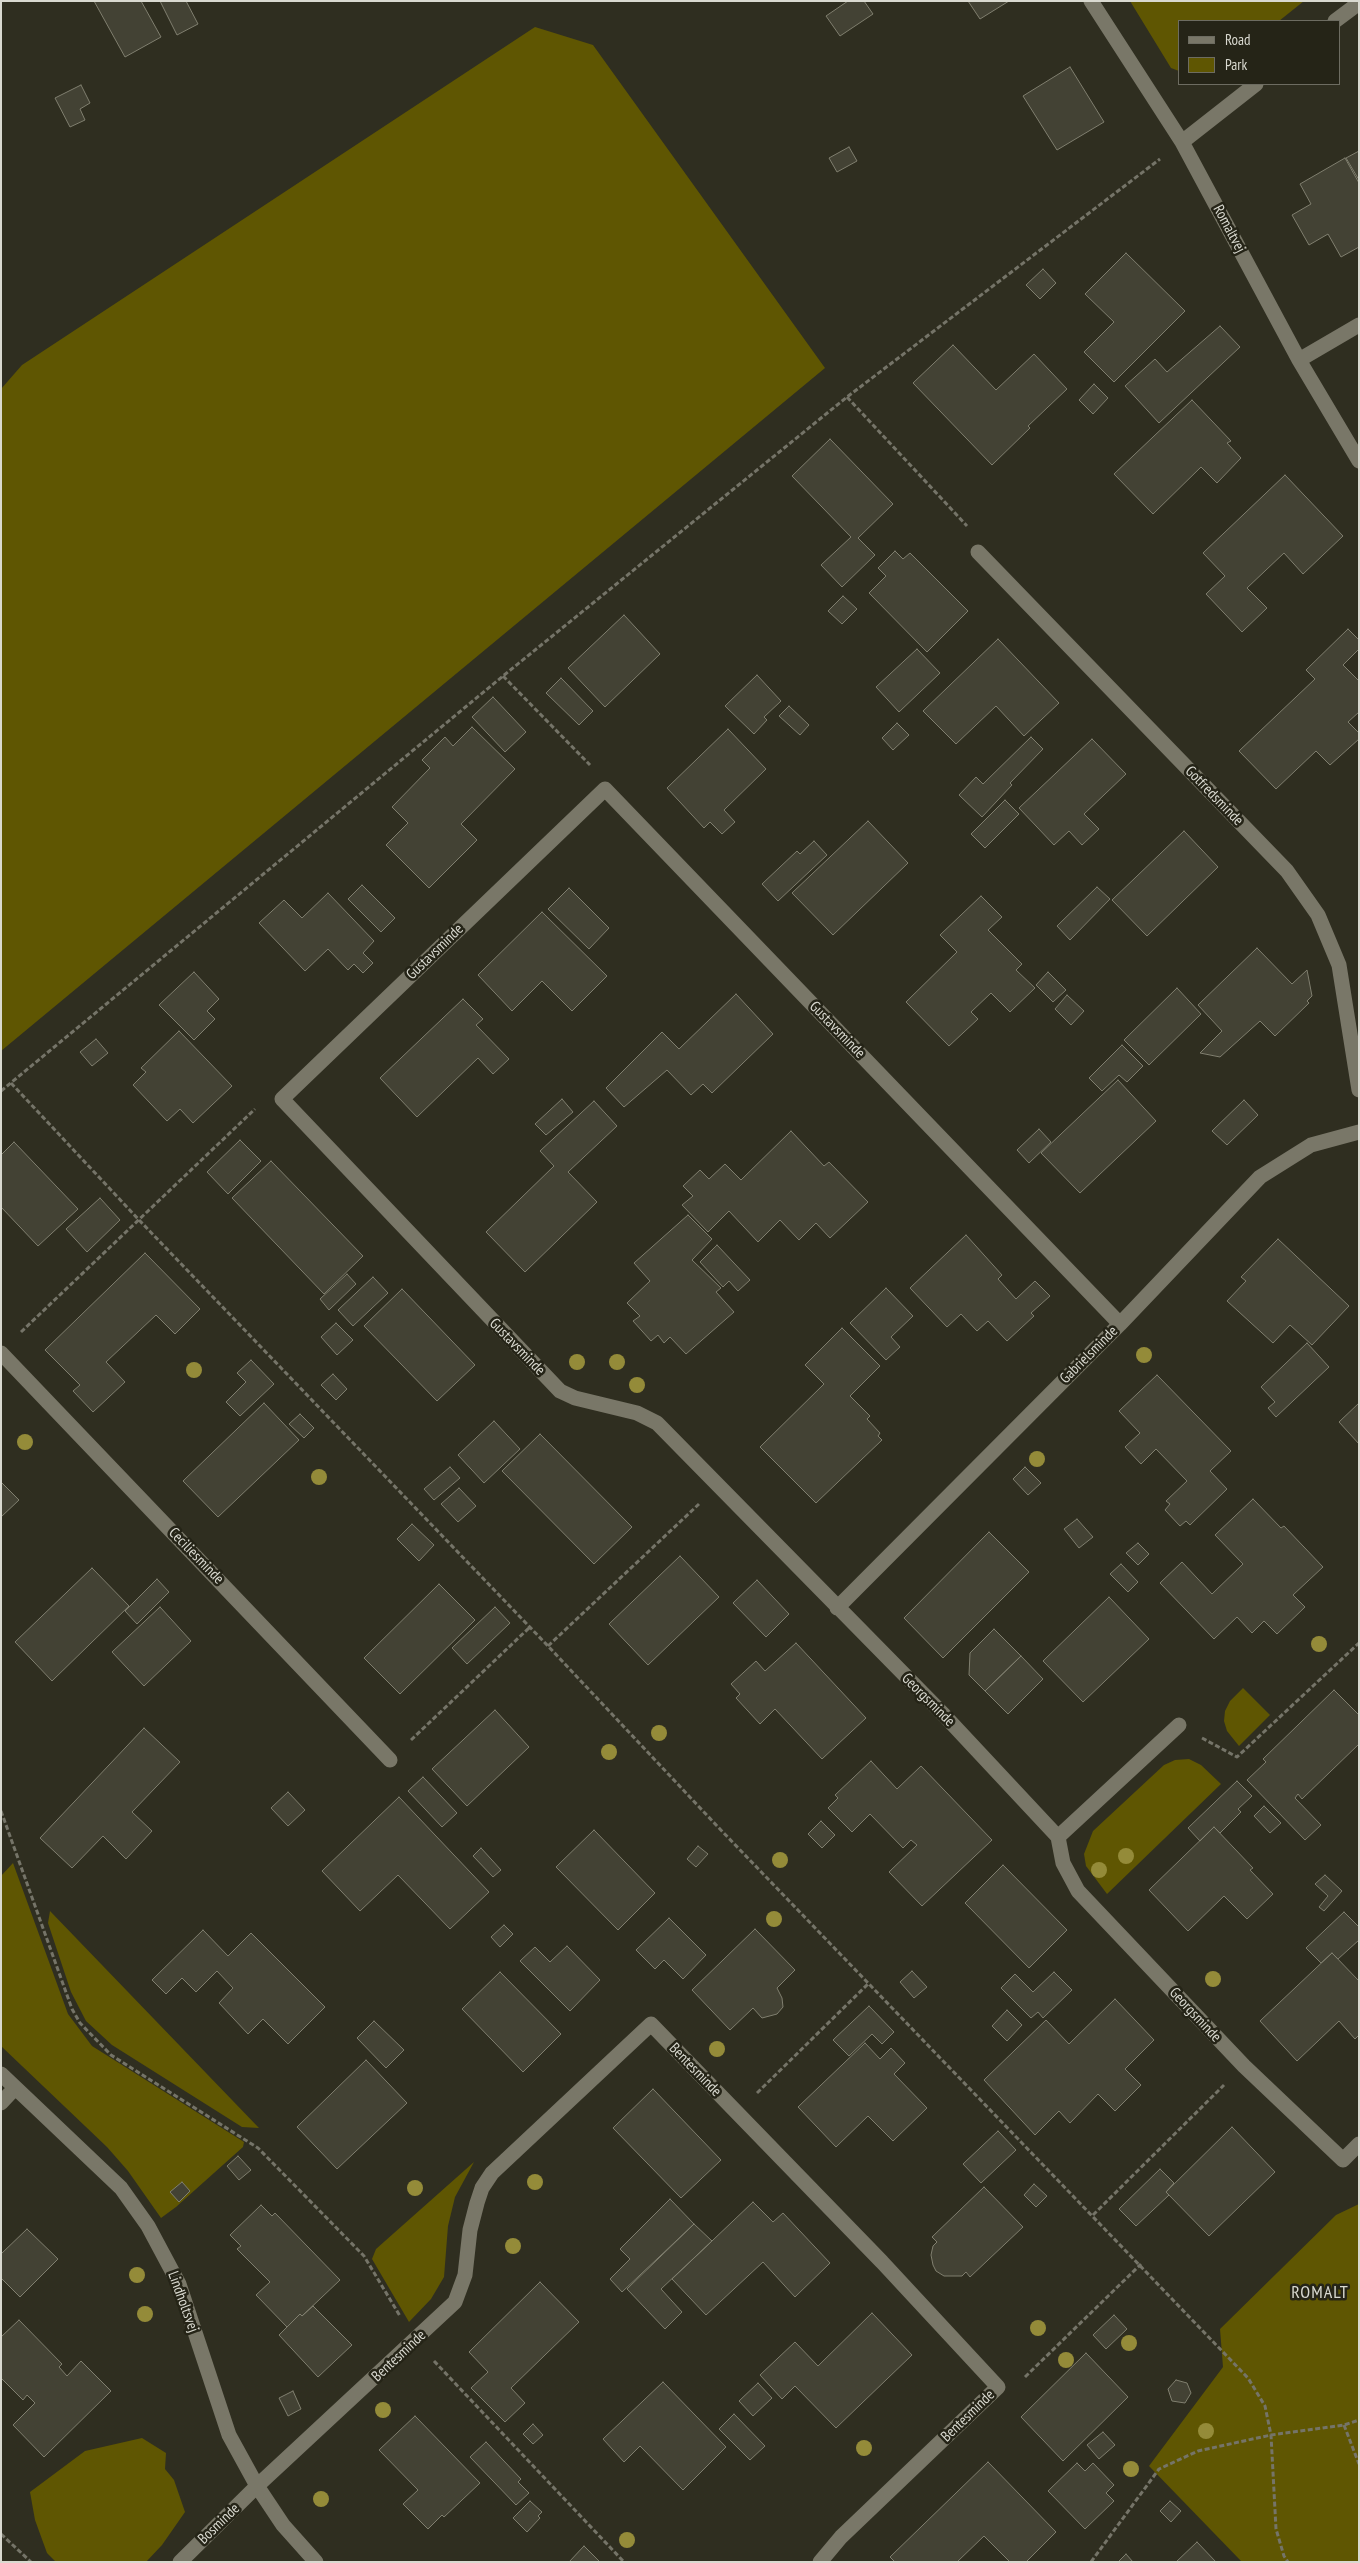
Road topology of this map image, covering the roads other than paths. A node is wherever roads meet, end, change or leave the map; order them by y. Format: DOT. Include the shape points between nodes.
graph roads {
  1 [pos="1091,1"];
  2 [pos="1359,3"];
  3 [pos="1336,20"];
  4 [pos="1255,85"];
  5 [pos="1182,142"];
  6 [pos="1359,326"];
  7 [pos="1299,360"];
  8 [pos="1359,461"];
  9 [pos="978,552"];
  10 [pos="1359,1090"];
  11 [pos="1359,1132"];
  12 [pos="1120,1324"];
  13 [pos="1,1353"];
  14 [pos="837,1608"];
  15 [pos="1179,1725"];
  16 [pos="390,1760"];
  17 [pos="1058,1837"];
  18 [pos="1,2074"];
  19 [pos="15,2088"];
  20 [pos="1,2103"];
  21 [pos="1359,2144"];
  22 [pos="257,2486"];
  23 [pos="180,2562"];
  24 [pos="316,2562"];
  25 [pos="820,2562"];
  1 -- 5 [label="street, Romaltvej"];
  2 -- 3 [label="street"];
  4 -- 5 [label="street"];
  5 -- 7 [label="street, Romaltvej"];
  6 -- 7 [label="street"];
  7 -- 8 [label="street, Romaltvej"];
  9 -- 10 [label="street, Gotfredsminde" via="1287,871 1318,915 1339,965"];
  11 -- 12 [label="street, Gabrielsminde" via="1311,1145 1260,1177"];
  12 -- 14 [label="street, Gabrielsminde"];
  12 -- 14 [label="street, Gustavsminde" via="605,789 282,1099 560,1391 583,1400 637,1412 657,1423"];
  13 -- 16 [label="street, Ceciliesminde"];
  14 -- 17 [label="street, Georgsminde"];
  15 -- 17 [label="street"];
  17 -- 21 [label="street, Georgsminde" via="1063,1863 1078,1891 1244,2066 1343,2160"];
  18 -- 19 [label="street, Lindholtsvej"];
  19 -- 20 [label="street"];
  19 -- 22 [label="street, Lindholtsvej" via="121,2188 148,2226 178,2284 229,2435"];
  22 -- 23 [label="street, Bosminde"];
  22 -- 24 [label="street, Lindholtsvej" via="283,2525"];
  22 -- 25 [label="street, Bentesminde" via="455,2302 465,2276 470,2230 477,2203 492,2173 651,2024 882,2262 998,2387 841,2537"];
}
